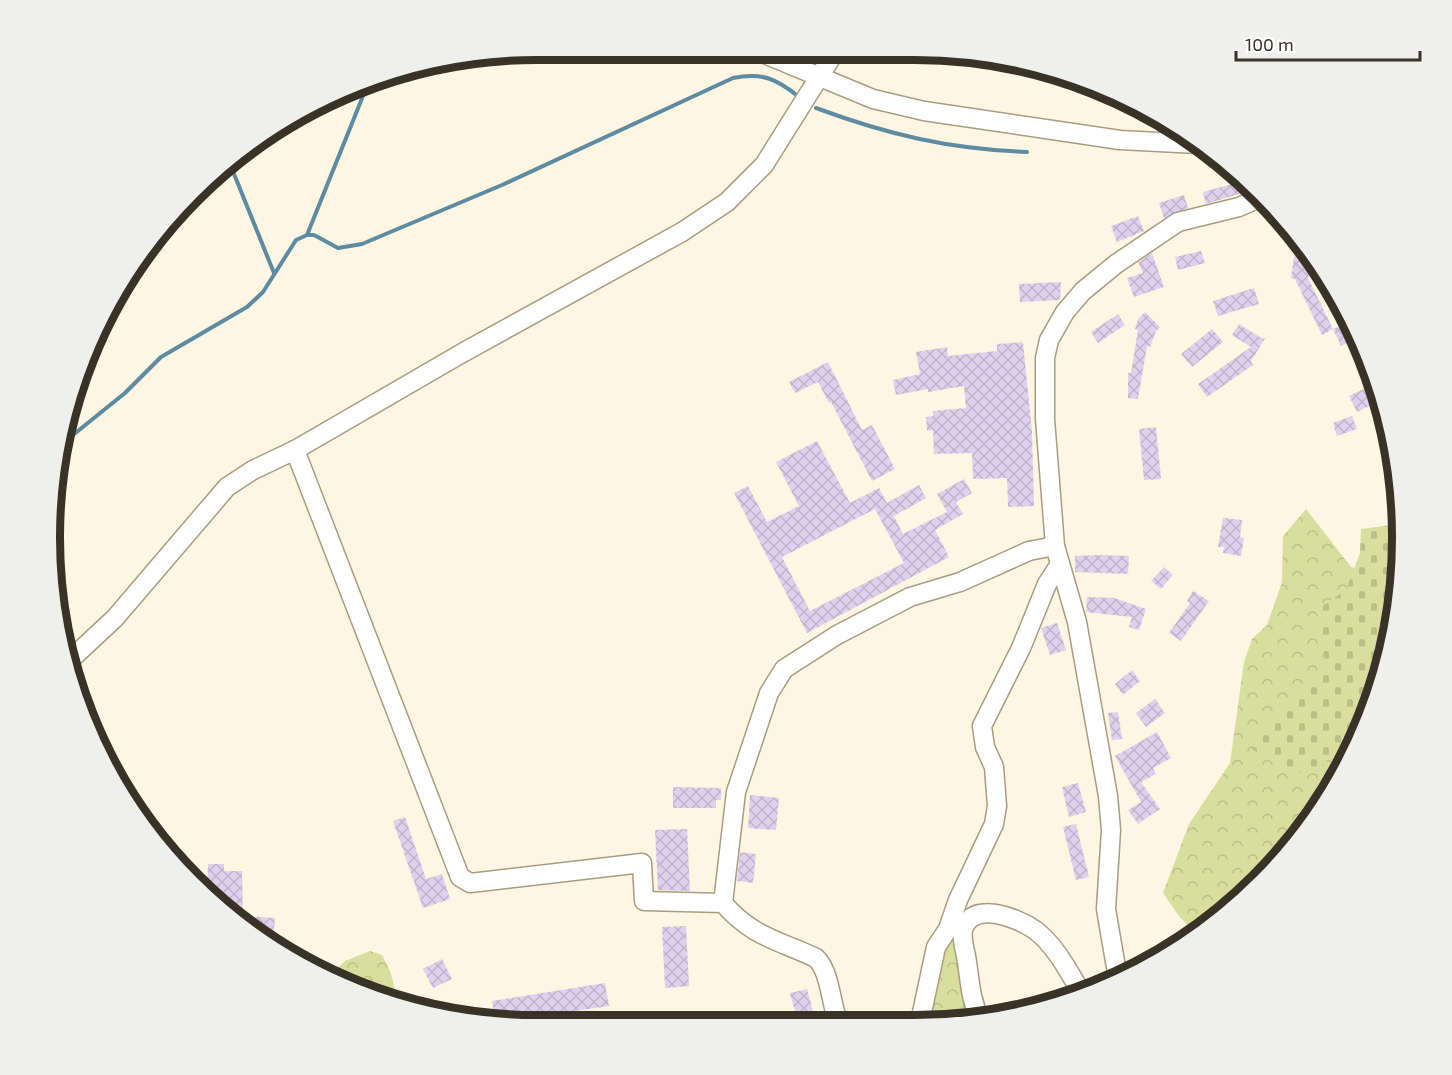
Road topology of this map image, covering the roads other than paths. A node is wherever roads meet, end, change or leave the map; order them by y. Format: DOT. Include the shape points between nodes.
graph roads {
  1 [pos="780,60"];
  2 [pos="830,60"];
  3 [pos="821,76"];
  4 [pos="1184,143"];
  5 [pos="1253,201"];
  6 [pos="295,450"];
  7 [pos="1055,546"];
  8 [pos="1060,564"];
  9 [pos="75,656"];
  10 [pos="723,903"];
  11 [pos="1117,970"];
  12 [pos="1077,986"];
  13 [pos="976,1011"];
  14 [pos="835,1015"];
  15 [pos="922,1015"];
  1 -- 3 [label="street"];
  2 -- 3 [label="street"];
  3 -- 4 [label="street" via="873,99 924,111 1120,140"];
  3 -- 6 [label="street" via="764,165 727,202 682,232"];
  5 -- 7 [label="street" via="1178,222 1157,234 1083,291 1065,312 1049,340 1045,358 1045,419"];
  6 -- 9 [label="street" via="228,487 115,618"];
  6 -- 10 [label="street" via="460,877 470,883 642,863 644,901"];
  7 -- 8 [label="street"];
  7 -- 10 [label="street" via="1029,551 960,582 910,597 837,635 784,669 769,693 736,792"];
  8 -- 11 [label="street" via="1077,621 1108,796 1111,830 1106,909"];
  8 -- 15 [label="street" via="1047,584 982,726 985,747 994,767 994,824 948,929 936,947"];
  10 -- 14 [label="street" via="739,922 760,935 823,964"];
  12 -- 13 [label="street" via="1054,950 1035,931 1012,918 975,915 968,919 962,932"];
}
